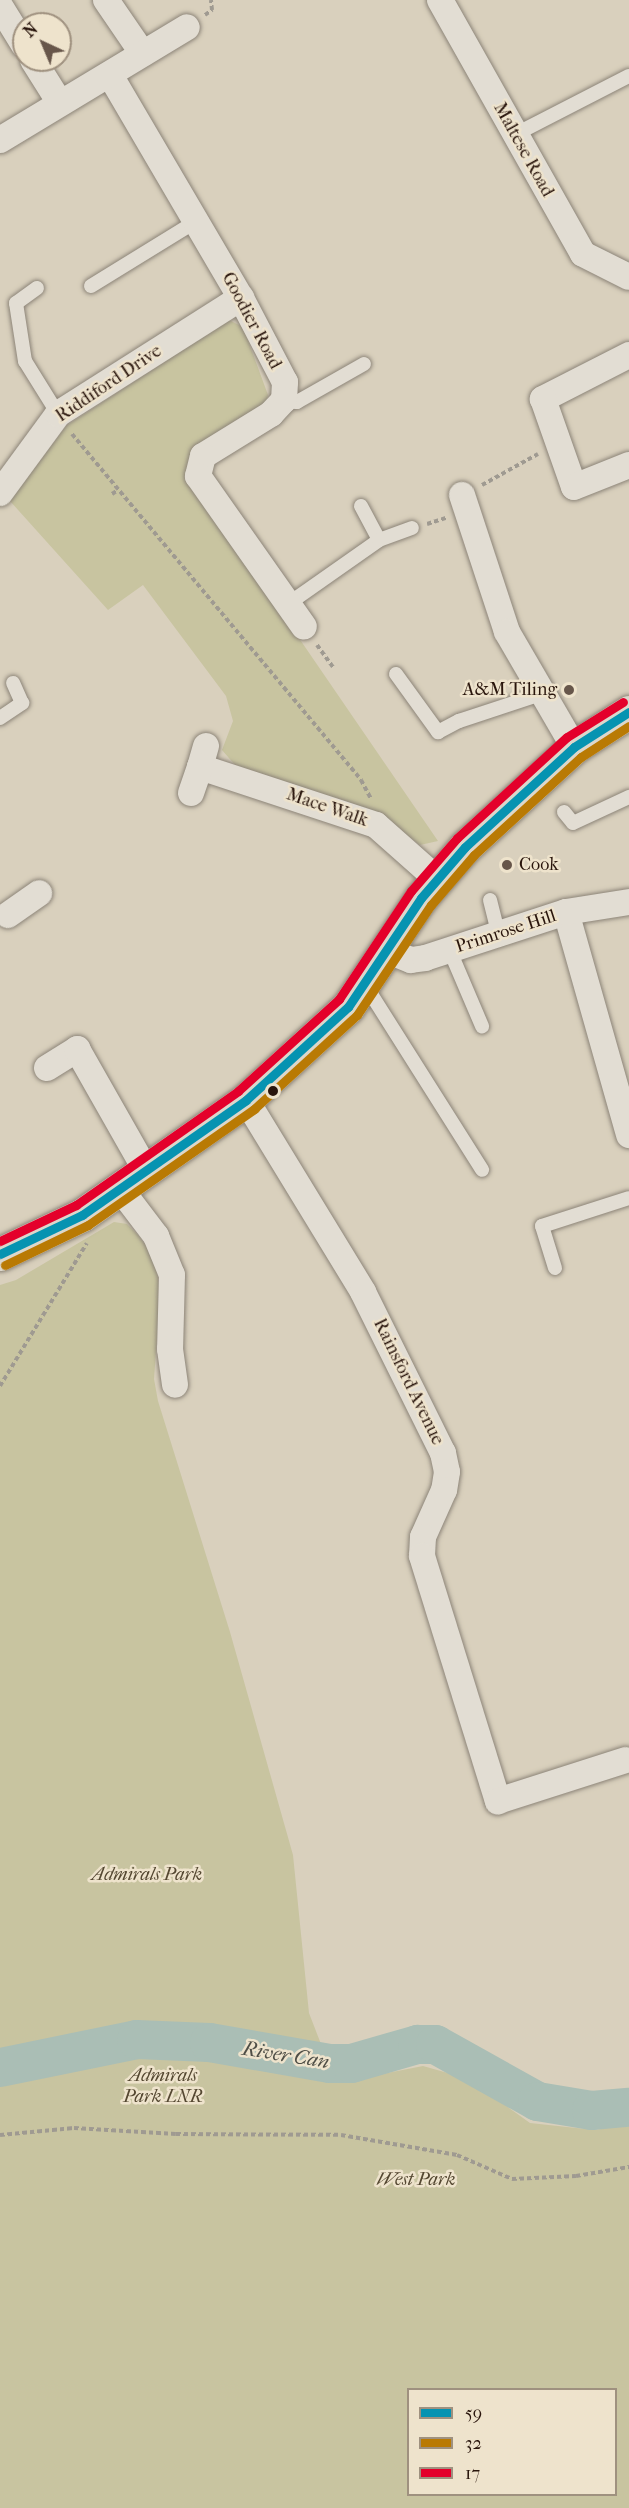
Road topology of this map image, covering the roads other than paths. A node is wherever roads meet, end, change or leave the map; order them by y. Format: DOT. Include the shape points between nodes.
graph roads {
  1 [pos="106,0"];
  2 [pos="440,0"];
  3 [pos="0,6"];
  4 [pos="12,26"];
  5 [pos="187,27"];
  6 [pos="143,54"];
  7 [pos="41,72"];
  8 [pos="110,75"];
  9 [pos="629,76"];
  10 [pos="60,103"];
  11 [pos="514,135"];
  12 [pos="0,140"];
  13 [pos="195,222"];
  14 [pos="629,277"];
  15 [pos="91,286"];
  16 [pos="37,288"];
  17 [pos="241,298"];
  18 [pos="629,355"];
  19 [pos="364,364"];
  20 [pos="284,400"];
  21 [pos="58,414"];
  22 [pos="629,465"];
  23 [pos="0,493"];
  24 [pos="465,503"];
  25 [pos="361,506"];
  26 [pos="412,528"];
  27 [pos="379,540"];
  28 [pos="288,604"];
  29 [pos="304,627"];
  30 [pos="396,674"];
  31 [pos="13,682"];
  32 [pos="544,693"];
  33 [pos="629,712"];
  34 [pos="0,718"];
  35 [pos="574,747"];
  36 [pos="190,794"];
  37 [pos="629,797"];
  38 [pos="564,813"];
  39 [pos="436,879"];
  40 [pos="39,893"];
  41 [pos="490,900"];
  42 [pos="629,902"];
  43 [pos="566,912"];
  44 [pos="2,913"];
  45 [pos="498,933"];
  46 [pos="386,950"];
  47 [pos="450,951"];
  48 [pos="364,983"];
  49 [pos="482,1026"];
  50 [pos="47,1068"];
  51 [pos="246,1100"];
  52 [pos="629,1135"];
  53 [pos="482,1170"];
  54 [pos="134,1181"];
  55 [pos="629,1198"];
  56 [pos="0,1254"];
  57 [pos="555,1268"];
  58 [pos="175,1385"];
  59 [pos="626,1760"];
  1 -- 6 [label="street"];
  2 -- 11 [label="street, Maltese Road"];
  3 -- 4 [label="street"];
  5 -- 6 [label="street"];
  6 -- 8 [label="street"];
  7 -- 10 [label="street"];
  8 -- 10 [label="street"];
  8 -- 13 [label="street, Goodier Road"];
  9 -- 11 [label="lane"];
  10 -- 12 [label="street"];
  11 -- 14 [label="street, Maltese Road" via="583,254"];
  13 -- 15 [label="lane"];
  13 -- 17 [label="street, Goodier Road"];
  16 -- 21 [label="lane" via="16,303 25,361"];
  17 -- 20 [label="street, Goodier Road" via="285,382"];
  17 -- 21 [label="street, Riddiford Drive"];
  18 -- 22 [label="street" via="543,399 574,487"];
  19 -- 20 [label="lane" via="297,402"];
  20 -- 28 [label="street" via="271,414 203,456 198,476"];
  21 -- 23 [label="street, Riddiford Drive"];
  24 -- 32 [label="street" via="507,632"];
  25 -- 27 [label="lane"];
  26 -- 27 [label="lane"];
  27 -- 28 [label="lane"];
  28 -- 29 [label="street"];
  30 -- 32 [label="lane" via="438,732 459,721"];
  31 -- 34 [label="lane" via="22,703"];
  32 -- 35 [label="street"];
  33 -- 35 [label="main road"];
  35 -- 39 [label="main road" via="495,817"];
  36 -- 39 [label="street, Mace Walk" via="203,756 354,815 391,837"];
  37 -- 38 [label="lane" via="573,823"];
  39 -- 46 [label="main road"];
  40 -- 44 [label="street"];
  41 -- 45 [label="lane"];
  42 -- 43 [label="street, Primrose Hill"];
  43 -- 45 [label="street, Primrose Hill"];
  43 -- 52 [label="street"];
  45 -- 47 [label="street, Primrose Hill"];
  46 -- 47 [label="street, Primrose Hill" via="411,960"];
  46 -- 48 [label="main road"];
  47 -- 49 [label="lane"];
  48 -- 51 [label="main road" via="328,1027"];
  48 -- 53 [label="lane"];
  50 -- 54 [label="street" via="77,1049"];
  51 -- 54 [label="main road"];
  51 -- 59 [label="street, Rainsford Avenue" via="363,1292 443,1453 447,1472 444,1490 423,1537 422,1556 498,1801"];
  54 -- 56 [label="main road" via="82,1215"];
  54 -- 58 [label="street" via="172,1275 170,1349"];
  55 -- 57 [label="lane" via="542,1226"];
}
